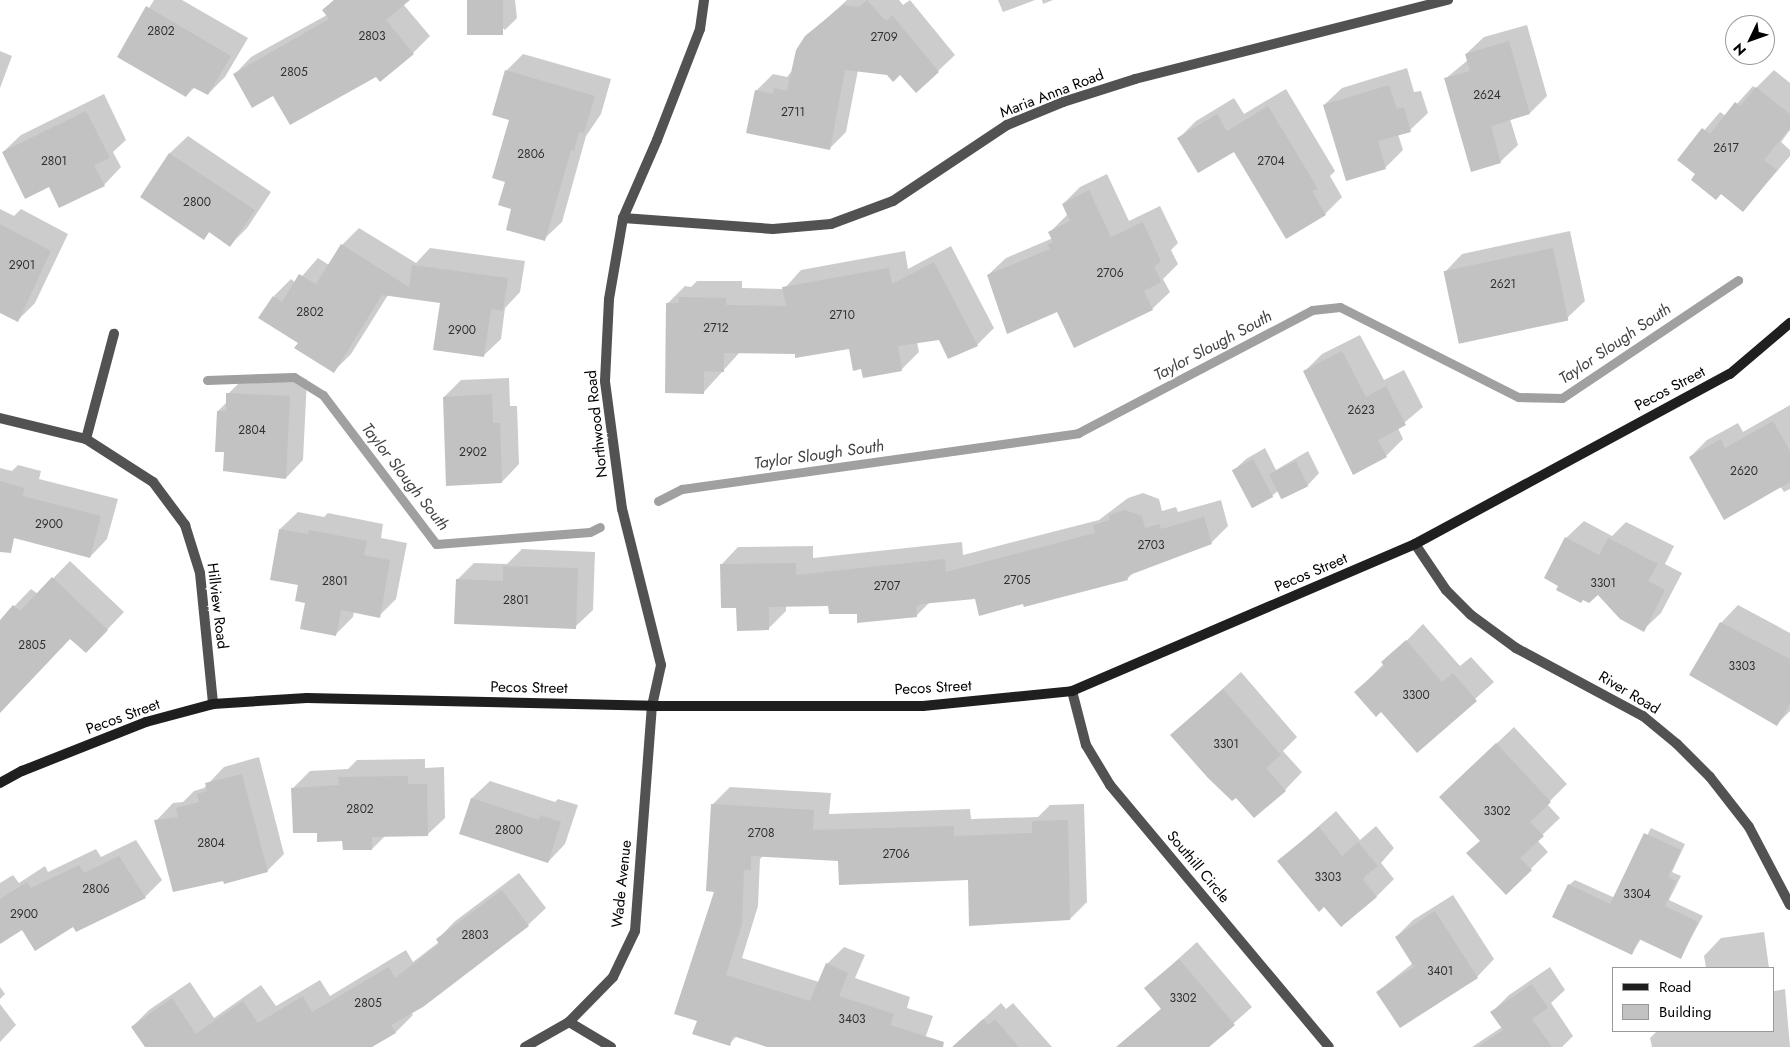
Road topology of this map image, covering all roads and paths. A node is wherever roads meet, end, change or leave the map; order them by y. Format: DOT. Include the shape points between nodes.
graph roads {
  1 [pos="704,0"];
  2 [pos="1448,0"];
  3 [pos="623,218"];
  4 [pos="1790,323"];
  5 [pos="114,334"];
  6 [pos="0,418"];
  7 [pos="86,439"];
  8 [pos="1415,544"];
  9 [pos="1072,691"];
  10 [pos="213,704"];
  11 [pos="652,706"];
  12 [pos="0,783"];
  13 [pos="1790,905"];
  14 [pos="569,1022"];
  15 [pos="525,1047"];
  16 [pos="611,1047"];
  17 [pos="1329,1047"];
  1 -- 3 [label="street, Northwood Road" via="700,29"];
  2 -- 3 [label="street, Maria Anna Road" via="1135,79 1063,102 1007,125 893,201 831,224 773,228"];
  3 -- 11 [label="street, Northwood Road" via="608,298 605,381 622,509 661,665"];
  4 -- 8 [label="street, Pecos Street" via="1730,374"];
  5 -- 7 [label="street"];
  6 -- 7 [label="street, Hillview Road"];
  7 -- 10 [label="street, Hillview Road" via="153,482 184,525 200,574"];
  8 -- 9 [label="street, Pecos Street"];
  8 -- 13 [label="street, River Road" via="1446,590 1479,620 1516,648 1643,716 1677,744 1710,777 1749,827"];
  9 -- 11 [label="street, Pecos Street" via="923,706"];
  9 -- 17 [label="street, Southill Circle" via="1086,745 1110,786"];
  10 -- 11 [label="street, Pecos Street" via="307,698"];
  10 -- 12 [label="street, Pecos Street" via="146,722 22,771"];
  11 -- 14 [label="street, Wade Avenue" via="634,931 613,978"];
  14 -- 15 [label="street, Wade Avenue"];
  14 -- 16 [label="street"];
}
